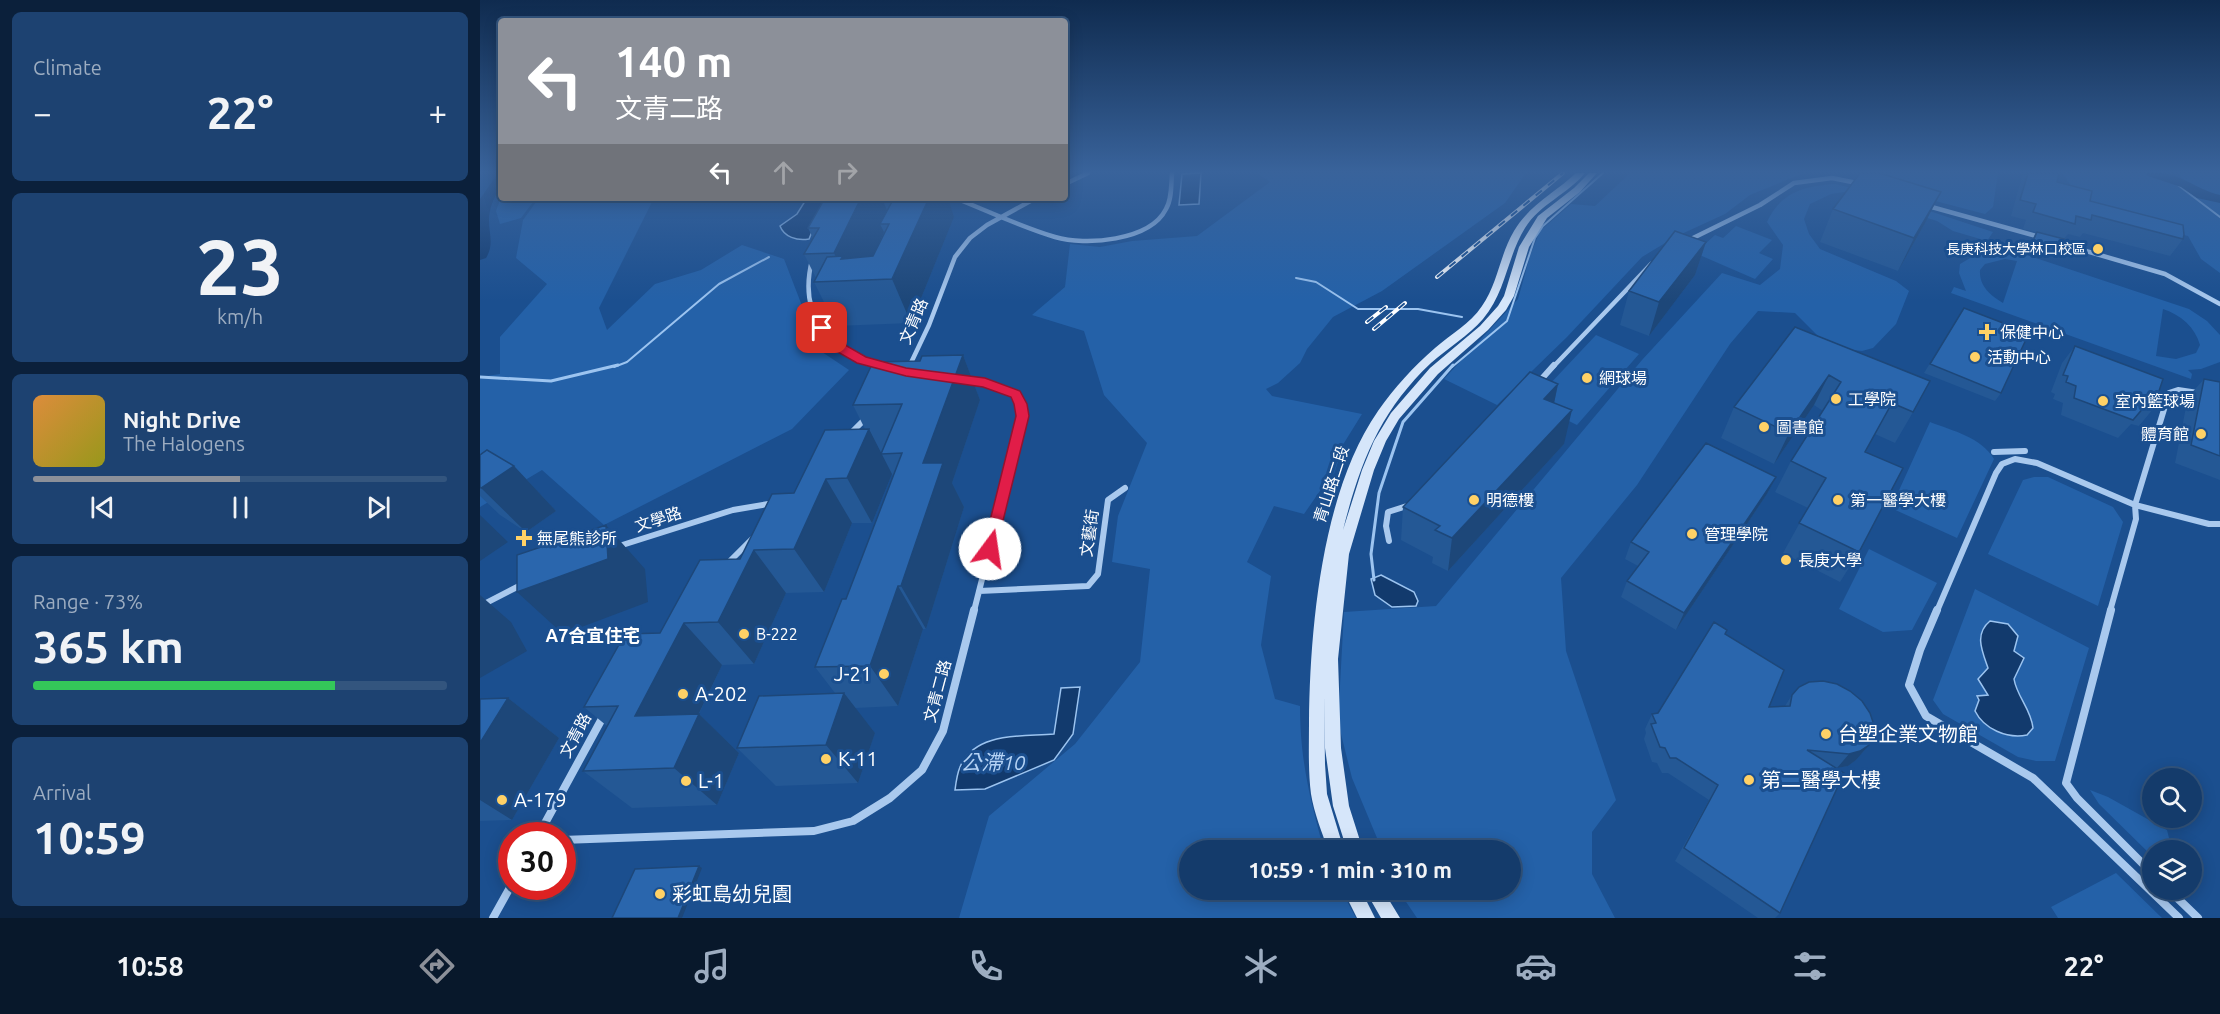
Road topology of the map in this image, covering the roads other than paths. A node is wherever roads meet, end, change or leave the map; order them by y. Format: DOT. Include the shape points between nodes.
graph roads {
  1 [pos="1001,216"];
  2 [pos="1161,216"];
  3 [pos="1530,216"];
  4 [pos="1543,216"];
  5 [pos="1738,216"];
  6 [pos="1962,216"];
  7 [pos="1683,243"];
  8 [pos="814,255"];
  9 [pos="1659,256"];
  10 [pos="2220,304"];
  11 [pos="890,369"];
  12 [pos="898,370"];
  13 [pos="906,372"];
  14 [pos="916,374"];
  15 [pos="961,379"];
  16 [pos="1530,392"];
  17 [pos="2204,393"];
  18 [pos="873,410"];
  19 [pos="842,443"];
  20 [pos="2025,451"];
  21 [pos="1994,452"];
  22 [pos="1125,488"];
  23 [pos="1415,504"];
  24 [pos="2135,505"];
  25 [pos="777,512"];
  26 [pos="2220,524"];
  27 [pos="757,534"];
  28 [pos="1389,541"];
  29 [pos="612,549"];
  30 [pos="718,574"];
  31 [pos="528,582"];
  32 [pos="979,591"];
  33 [pos="480,606"];
  34 [pos="609,705"];
  35 [pos="546,822"];
  36 [pos="576,840"];
  37 [pos="1333,840"];
  38 [pos="1352,840"];
  39 [pos="2142,863"];
  40 [pos="503,900"];
  41 [pos="1357,900"];
  42 [pos="1380,900"];
  43 [pos="2179,900"];
  44 [pos="493,918"];
  45 [pos="1366,918"];
  46 [pos="1391,918"];
  47 [pos="2179,918"];
  48 [pos="2198,918"];
  1 -- 2 [label="street" via="1071,241 1103,241 1146,227"];
  1 -- 13 [label="street, 文青路" via="970,238 955,257 930,325"];
  3 -- 37 [label="street, 青山路二段" via="1512,245 1489,305 1419,369 1382,414 1354,468 1331,550 1321,607 1317,729 1321,801"];
  4 -- 38 [label="street, 青山路二段" via="1524,247 1502,308 1434,371 1395,416 1380,441 1342,554 1331,659 1333,748 1341,806"];
  5 -- 7 [label="street"];
  6 -- 10 [label="street" via="2164,274"];
  8 -- 11 [label="street" via="807,274 815,317 822,328 834,344 862,360"];
  9 -- 16 [label="street"];
  12 -- 13 [label="street"];
  13 -- 14 [label="street"];
  15 -- 32 [label="street, 文青二路" via="985,382 1015,394 1021,404 1022,416"];
  17 -- 24 [label="street" via="2169,393"];
  18 -- 19 [label="street"];
  20 -- 21 [label="street"];
  22 -- 32 [label="street, 文藝街" via="1108,500 1098,574 1088,586"];
  23 -- 28 [label="street" via="1388,512"];
  24 -- 26 [label="street"];
  24 -- 39 [label="street" via="2136,519 2066,783"];
  24 -- 47 [label="street" via="2037,463 2015,459 2002,464 1920,650 1909,685 1926,716 2033,778"];
  25 -- 29 [label="street, 文學路" via="783,505 772,503 733,510"];
  27 -- 30 [label="street"];
  31 -- 33 [label="street"];
  32 -- 36 [label="street, 文青二路" via="943,731 922,771 890,798 853,821 814,831"];
  34 -- 35 [label="street, 文青路"];
  40 -- 44 [label="street"];
  41 -- 45 [label="street"];
  42 -- 46 [label="street"];
  43 -- 48 [label="street"];
}
